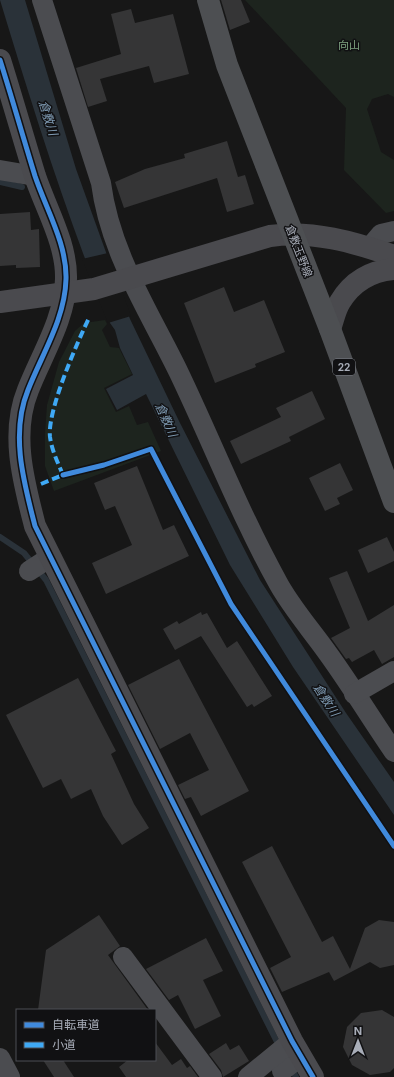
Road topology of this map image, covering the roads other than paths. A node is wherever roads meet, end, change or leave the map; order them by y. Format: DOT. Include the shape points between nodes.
graph roads {
  1 [pos="42,0"];
  2 [pos="208,0"];
  3 [pos="0,60"];
  4 [pos="0,170"];
  5 [pos="35,176"];
  6 [pos="394,231"];
  7 [pos="292,233"];
  8 [pos="370,248"];
  9 [pos="394,256"];
  10 [pos="394,268"];
  11 [pos="126,280"];
  12 [pos="64,294"];
  13 [pos="0,302"];
  14 [pos="330,329"];
  15 [pos="394,502"];
  16 [pos="394,671"];
  17 [pos="354,694"];
  18 [pos="394,752"];
  19 [pos="123,957"];
  20 [pos="288,1057"];
  21 [pos="0,1058"];
  22 [pos="10,1077"];
  23 [pos="212,1077"];
  24 [pos="248,1077"];
  25 [pos="313,1077"];
  1 -- 11 [label="street" via="101,183 109,227"];
  2 -- 7 [label="main road, 倉敷玉野線 / 22" via="227,65"];
  3 -- 5 [label="street"];
  4 -- 5 [label="street"];
  5 -- 12 [label="street" via="65,264"];
  6 -- 8 [label="street" via="381,234"];
  7 -- 8 [label="street" via="318,235"];
  7 -- 11 [label="street" via="270,236"];
  7 -- 14 [label="main road, 倉敷玉野線 / 22"];
  8 -- 9 [label="street"];
  10 -- 14 [label="street" via="377,271 348,291 339,303"];
  11 -- 12 [label="street"];
  11 -- 17 [label="street" via="179,373 277,583"];
  12 -- 13 [label="street"];
  12 -- 20 [label="street" via="52,338 27,391 19,428 21,463 35,526 38,565"];
  14 -- 15 [label="main road, 倉敷玉野線 / 22"];
  16 -- 17 [label="street"];
  17 -- 18 [label="street"];
  19 -- 23 [label="street"];
  20 -- 24 [label="street"];
  20 -- 25 [label="street"];
  21 -- 22 [label="street"];
}
